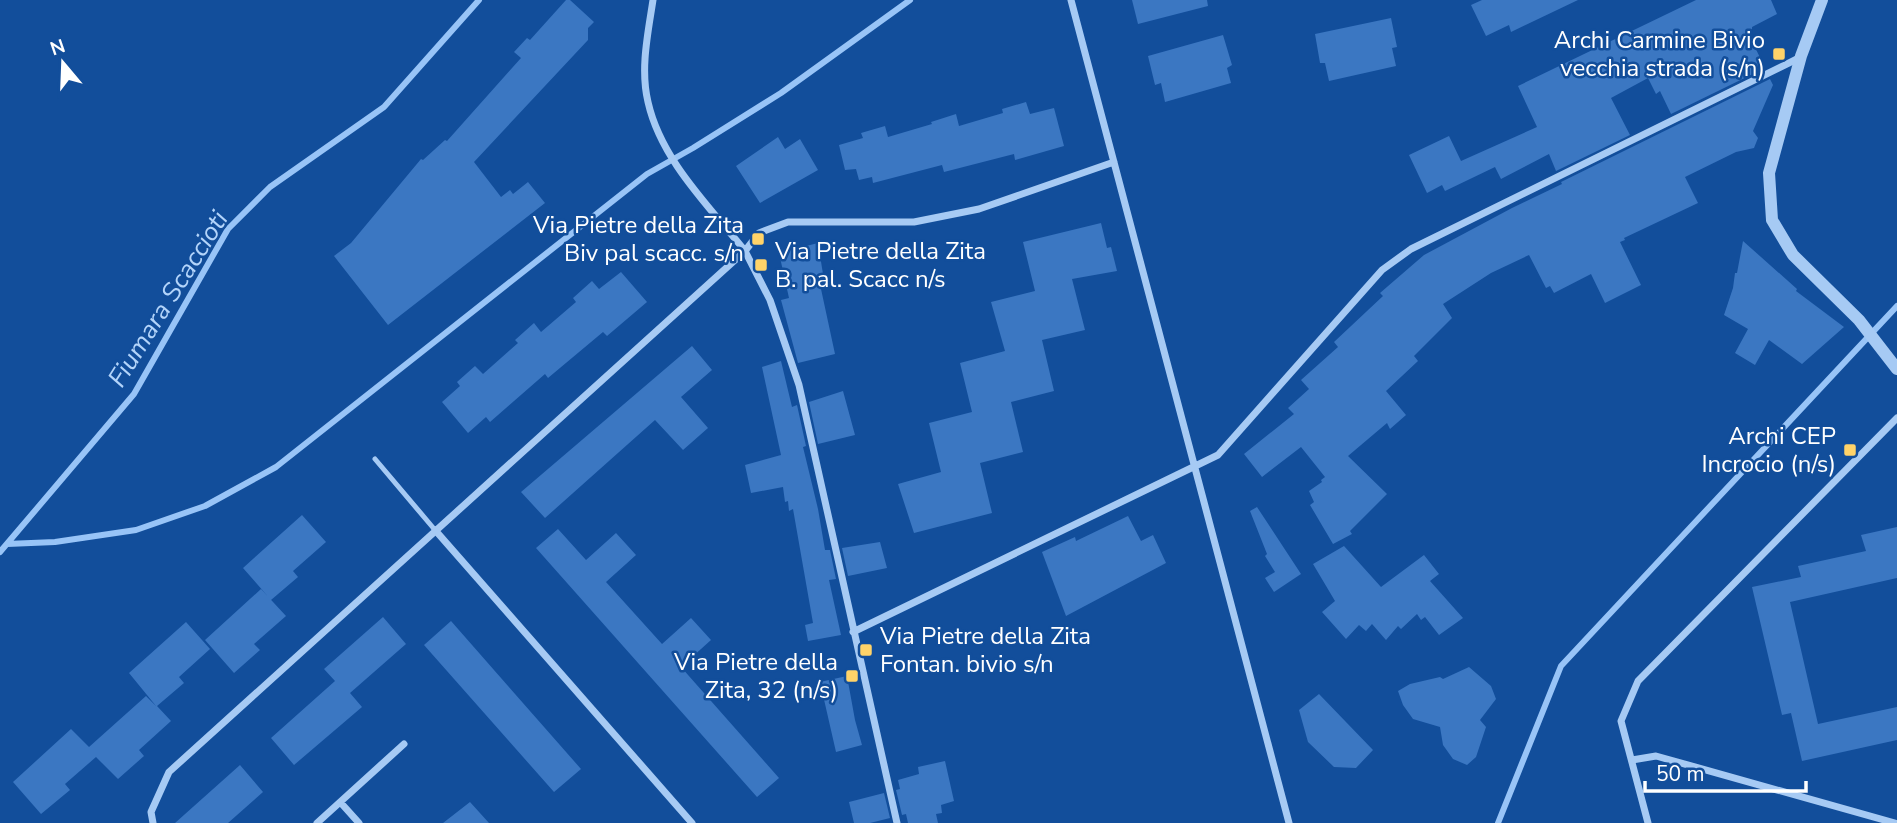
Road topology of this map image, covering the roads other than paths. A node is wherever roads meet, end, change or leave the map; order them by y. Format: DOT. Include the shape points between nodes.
graph roads {
  1 [pos="653,0"];
  2 [pos="1071,0"];
  3 [pos="1822,0"];
  4 [pos="1801,56"];
  5 [pos="1114,162"];
  6 [pos="745,251"];
  7 [pos="1897,369"];
  8 [pos="1897,418"];
  9 [pos="375,459"];
  10 [pos="1197,468"];
  11 [pos="435,530"];
  12 [pos="853,632"];
  13 [pos="404,744"];
  14 [pos="1632,760"];
  15 [pos="341,803"];
  16 [pos="153,823"];
  17 [pos="317,823"];
  18 [pos="359,823"];
  19 [pos="692,823"];
  20 [pos="897,823"];
  21 [pos="1289,823"];
  22 [pos="1648,823"];
  23 [pos="1895,823"];
  1 -- 6 [label="street" via="645,57 648,102 665,146"];
  2 -- 5 [label="street"];
  3 -- 4 [label="street"];
  4 -- 7 [label="street" via="1769,173 1772,220 1793,254 1858,320"];
  4 -- 10 [label="street" via="1411,248 1382,270 1218,456"];
  5 -- 6 [label="street" via="979,209 914,222 788,222 759,233"];
  5 -- 10 [label="street"];
  6 -- 11 [label="street"];
  6 -- 12 [label="street" via="771,300 799,385"];
  8 -- 14 [label="street" via="1638,681 1621,721"];
  9 -- 11 [label="lane"];
  10 -- 12 [label="street"];
  10 -- 21 [label="street"];
  11 -- 16 [label="street" via="169,772 151,812"];
  11 -- 19 [label="street"];
  12 -- 20 [label="street"];
  13 -- 15 [label="street"];
  14 -- 22 [label="street"];
  14 -- 23 [label="street" via="1656,756"];
  15 -- 17 [label="street"];
  15 -- 18 [label="street"];
}
